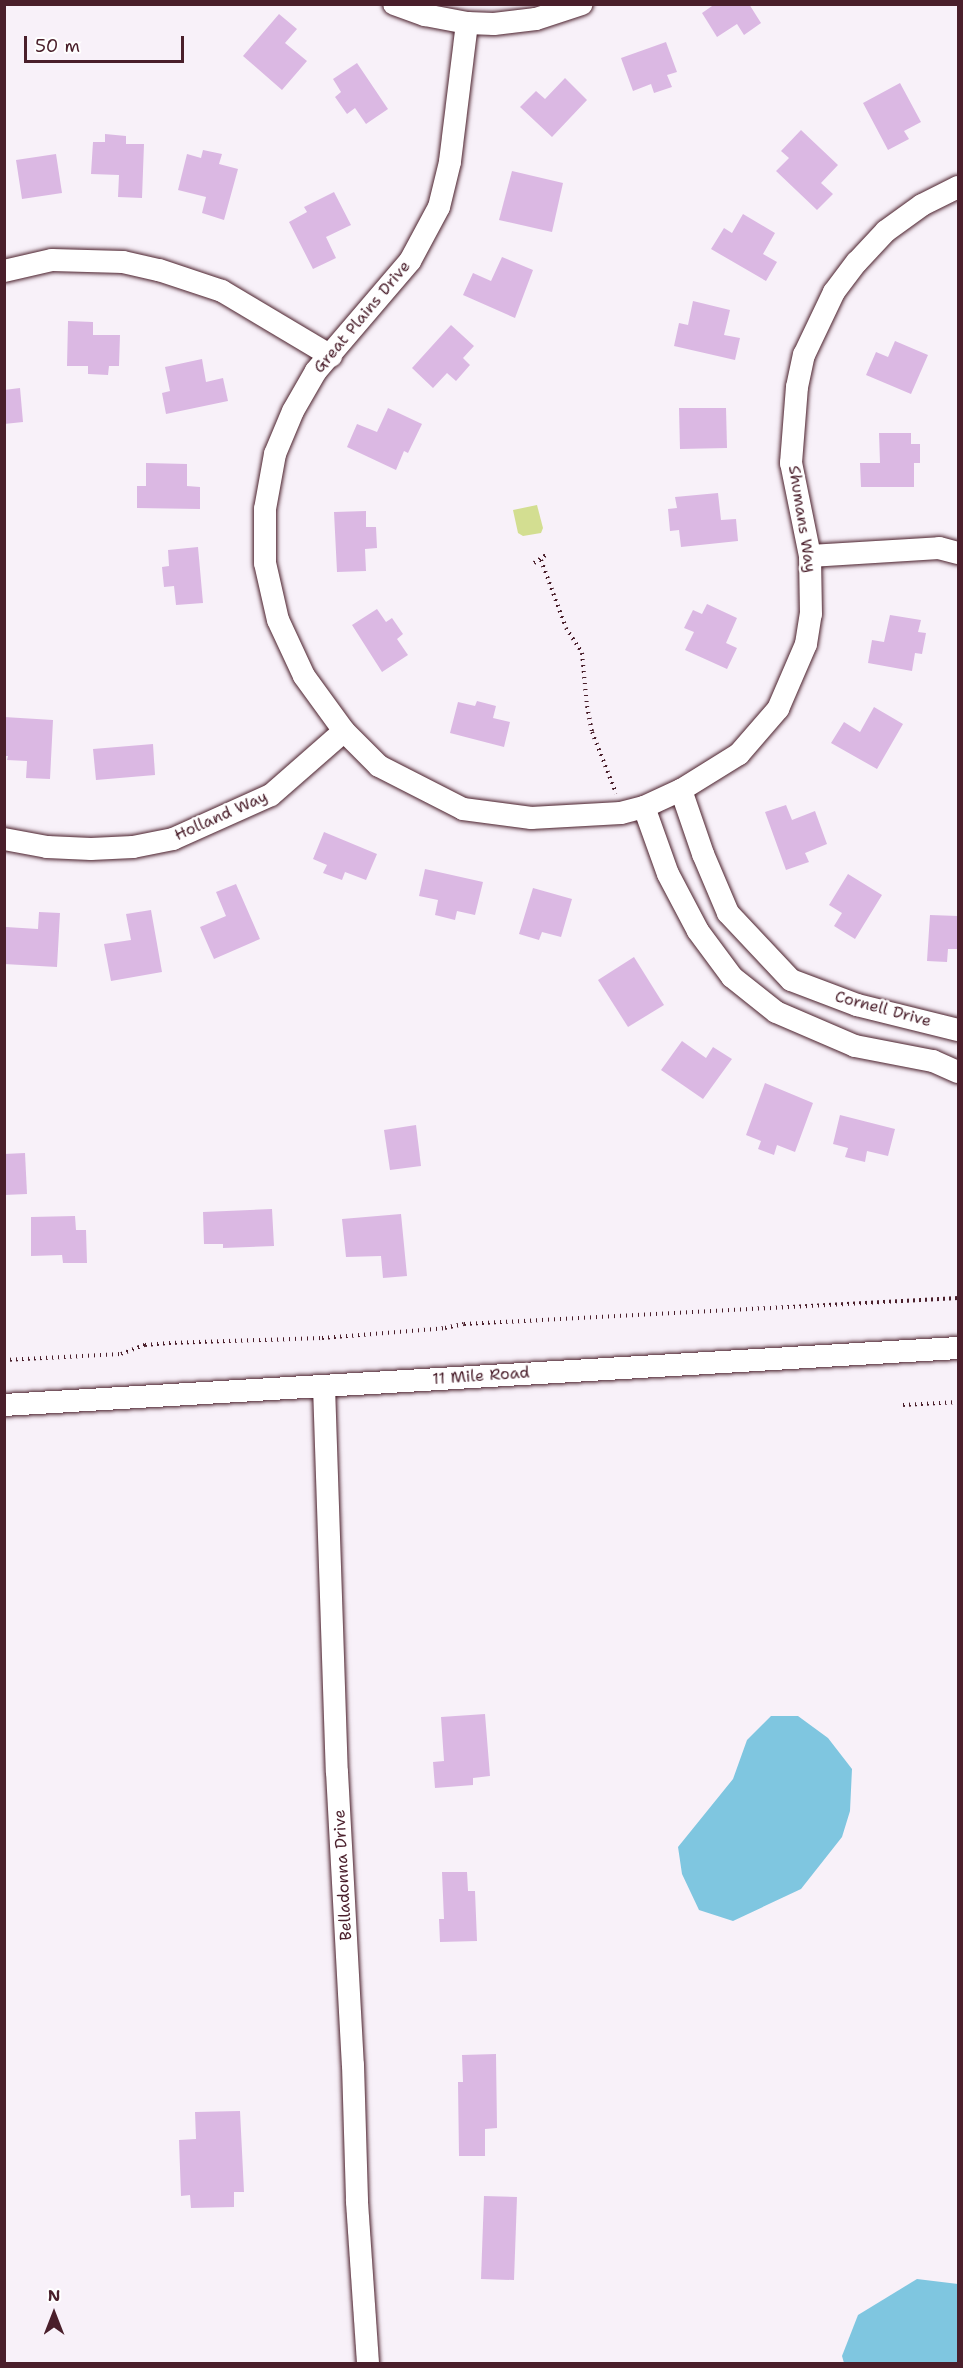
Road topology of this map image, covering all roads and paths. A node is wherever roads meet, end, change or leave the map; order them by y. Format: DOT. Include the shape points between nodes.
graph roads {
  1 [pos="394,4"];
  2 [pos="582,4"];
  3 [pos="467,23"];
  4 [pos="958,187"];
  5 [pos="4,271"];
  6 [pos="331,356"];
  7 [pos="958,553"];
  8 [pos="546,555"];
  9 [pos="810,556"];
  10 [pos="541,560"];
  11 [pos="534,563"];
  12 [pos="344,731"];
  13 [pos="681,790"];
  14 [pos="644,807"];
  15 [pos="621,813"];
  16 [pos="4,838"];
  17 [pos="728,913"];
  18 [pos="698,931"];
  19 [pos="791,980"];
  20 [pos="776,1012"];
  21 [pos="950,1027"];
  22 [pos="933,1060"];
  23 [pos="958,1072"];
  24 [pos="958,1298"];
  25 [pos="958,1348"];
  26 [pos="4,1360"];
  27 [pos="324,1386"];
  28 [pos="958,1402"];
  29 [pos="4,1405"];
  30 [pos="903,1405"];
  31 [pos="368,2364"];
  1 -- 3 [label="street"];
  2 -- 3 [label="street" via="536,20"];
  3 -- 6 [label="street, Great Plains Drive" via="450,162 439,207 410,261"];
  4 -- 9 [label="street, Shumans Way" via="922,205 886,231 856,262 834,292 804,355 797,387 791,463"];
  5 -- 6 [label="street" via="52,261 123,262 159,270 222,291"];
  6 -- 12 [label="street, Great Plains Drive" via="316,370 275,454 265,509 265,564 278,620 304,676"];
  7 -- 9 [label="street" via="939,548"];
  8 -- 10 [label="path"];
  9 -- 13 [label="street, Shumans Way" via="812,614 806,644 778,710 739,754"];
  10 -- 11 [label="path"];
  10 -- 15 [label="path" via="566,628 585,661 592,732"];
  12 -- 15 [label="street, Great Plains Drive" via="379,766 462,809 531,818"];
  12 -- 16 [label="street, Holland Way" via="271,795 173,839 133,847 91,849 47,847"];
  13 -- 14 [label="street, Shumans Way"];
  13 -- 17 [label="street, Cornell Drive"];
  14 -- 15 [label="street, Great Plains Drive"];
  14 -- 18 [label="street" via="668,874"];
  17 -- 18 [label="street"];
  17 -- 19 [label="street, Cornell Drive"];
  18 -- 20 [label="street" via="732,977"];
  19 -- 20 [label="street"];
  19 -- 21 [label="street, Cornell Drive" via="856,1005"];
  20 -- 22 [label="street" via="855,1046"];
  21 -- 22 [label="street, Cornell Drive"];
  22 -- 23 [label="street"];
  24 -- 26 [label="path" via="464,1324 322,1338 169,1342 121,1354"];
  25 -- 27 [label="street, 11 Mile Road"];
  27 -- 29 [label="street, 11 Mile Road"];
  27 -- 31 [label="street, Belladonna Drive" via="337,1772"];
  28 -- 30 [label="path"];
}
